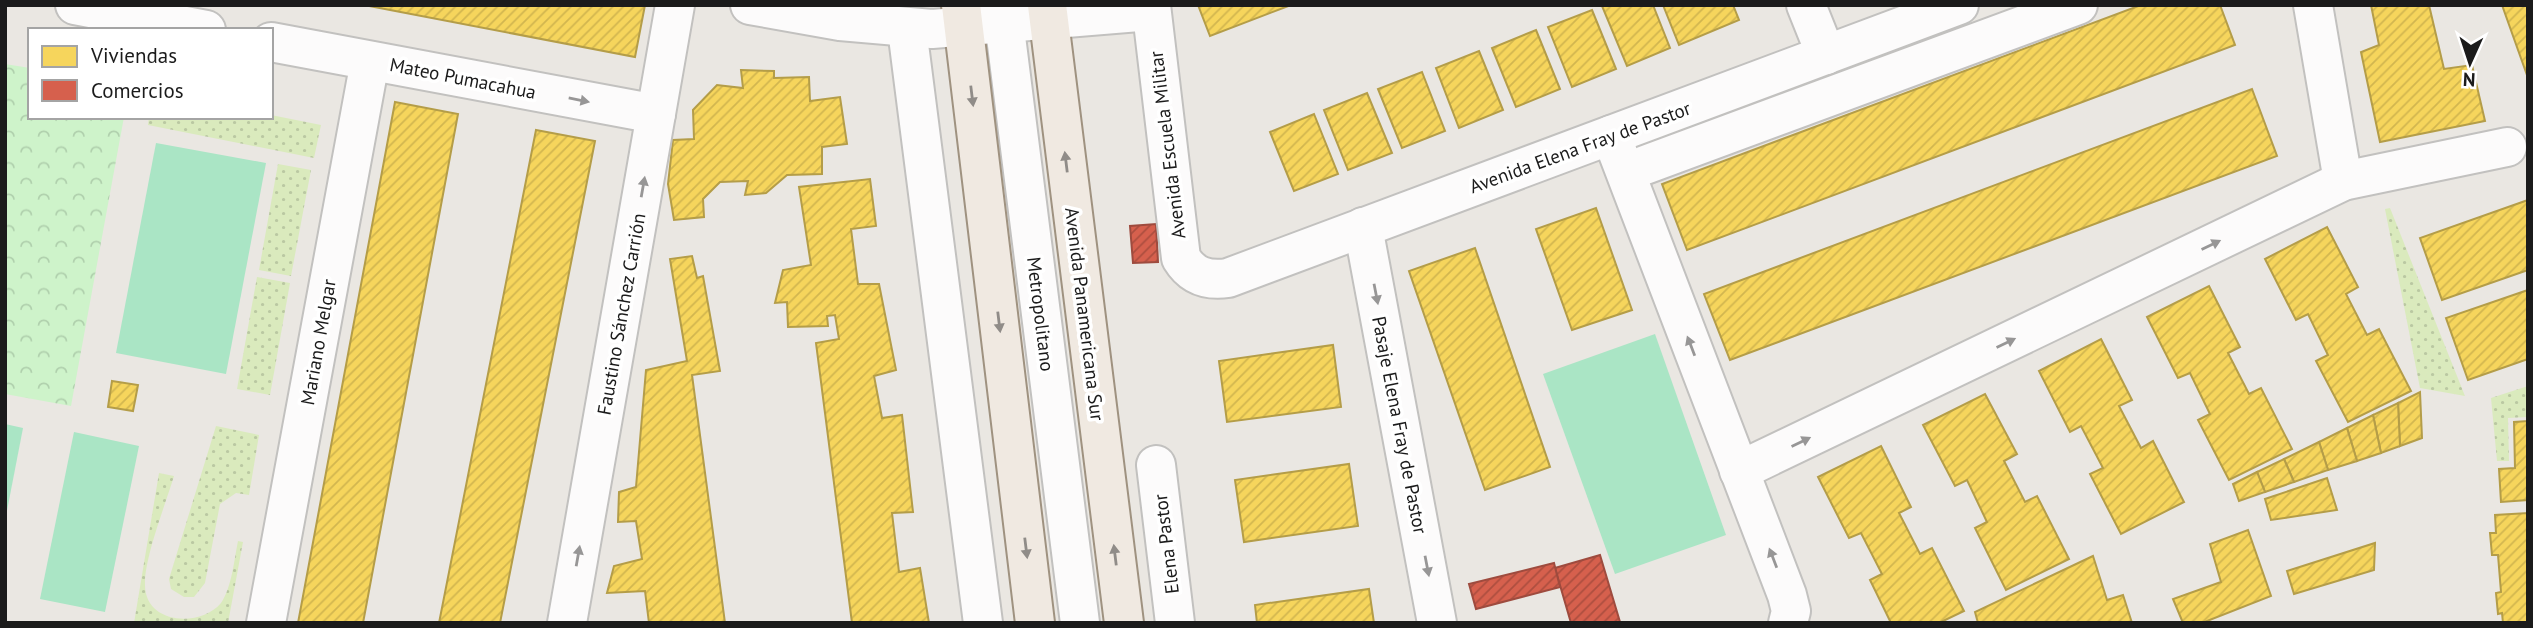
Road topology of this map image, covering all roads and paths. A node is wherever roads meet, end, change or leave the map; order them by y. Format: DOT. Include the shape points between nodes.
graph roads {
  1 [pos="75,5"];
  2 [pos="675,5"];
  3 [pos="750,5"];
  4 [pos="1806,5"];
  5 [pos="1959,5"];
  6 [pos="2078,5"];
  7 [pos="2313,5"];
  8 [pos="1151,8"];
  9 [pos="1047,13"];
  10 [pos="1004,15"];
  11 [pos="962,17"];
  12 [pos="196,28"];
  13 [pos="907,29"];
  14 [pos="273,42"];
  15 [pos="1826,55"];
  16 [pos="370,61"];
  17 [pos="656,114"];
  18 [pos="1611,135"];
  19 [pos="2507,147"];
  20 [pos="1646,165"];
  21 [pos="2343,181"];
  22 [pos="1363,227"];
  23 [pos="1199,277"];
  24 [pos="1156,465"];
  25 [pos="1739,471"];
  26 [pos="266,623"];
  27 [pos="566,623"];
  28 [pos="983,623"];
  29 [pos="1035,623"];
  30 [pos="1080,623"];
  31 [pos="1124,623"];
  32 [pos="1175,623"];
  33 [pos="1437,623"];
  34 [pos="1788,623"];
  1 -- 12 [label="street"];
  2 -- 17 [label="street, Faustino Sánchez Carrión"];
  3 -- 13 [label="street"];
  4 -- 15 [label="street"];
  5 -- 15 [label="street, Avenida Elena Fray de Pastor"];
  6 -- 20 [label="street"];
  7 -- 21 [label="street"];
  8 -- 9 [label="street"];
  8 -- 23 [label="street, Avenida Escuela Militar" via="1181,258"];
  9 -- 10 [label="street"];
  31 -- 9 [label="main road, Avenida Panamericana Sur, one-way"];
  10 -- 11 [label="street"];
  10 -- 30 [label="street, Metropolitano"];
  11 -- 13 [label="street"];
  11 -- 29 [label="main road, one-way"];
  13 -- 28 [label="street"];
  14 -- 16 [label="street, Mateo Pumacahua"];
  15 -- 18 [label="street, Avenida Elena Fray de Pastor"];
  16 -- 17 [label="street, Mateo Pumacahua, one-way"];
  16 -- 26 [label="street, Mariano Melgar"];
  27 -- 17 [label="street, Faustino Sánchez Carrión, one-way"];
  18 -- 22 [label="street, Avenida Elena Fray de Pastor"];
  25 -- 18 [label="street, one-way"];
  19 -- 21 [label="street"];
  25 -- 21 [label="street, one-way"];
  22 -- 23 [label="street, Avenida Elena Fray de Pastor" via="1228,278"];
  22 -- 33 [label="street, Pasaje Elena Fray de Pastor, one-way"];
  24 -- 32 [label="street, Elena Pastor"];
  34 -- 25 [label="street, one-way" via="1787,596"];
}
